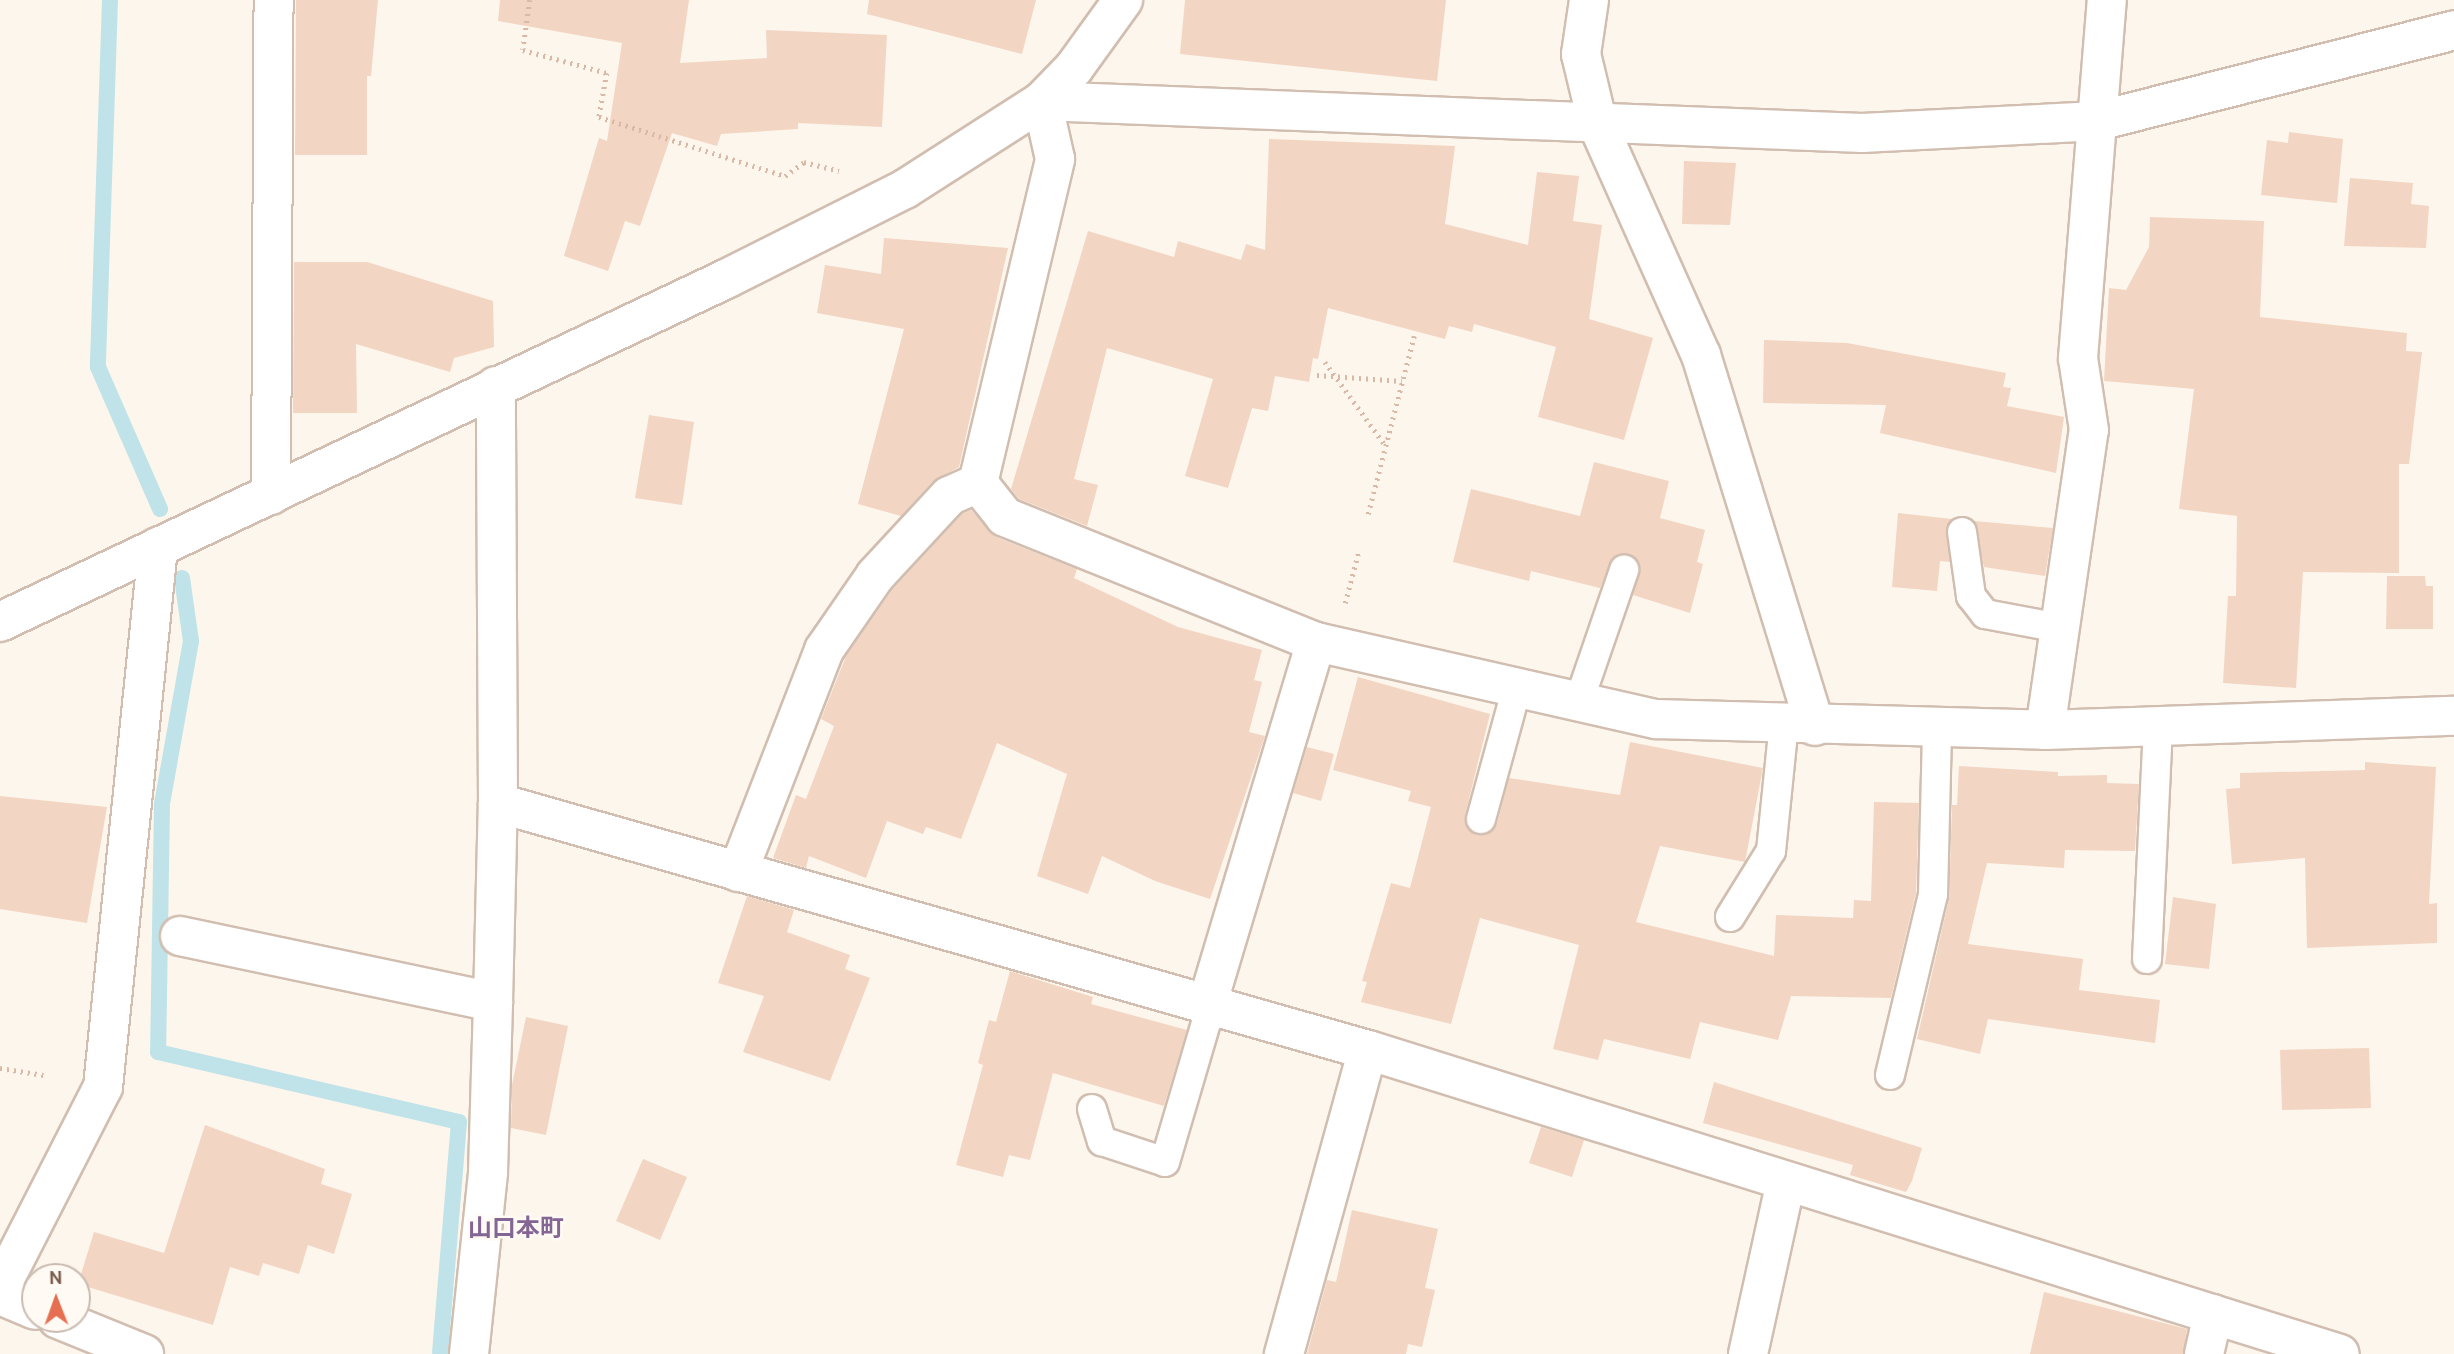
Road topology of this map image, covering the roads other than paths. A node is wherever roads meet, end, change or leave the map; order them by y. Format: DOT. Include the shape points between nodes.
graph roads {
  1 [pos="274,0"];
  2 [pos="1124,0"];
  3 [pos="1589,0"];
  4 [pos="2107,0"];
  5 [pos="2454,30"];
  6 [pos="1042,101"];
  7 [pos="2098,121"];
  8 [pos="1598,125"];
  9 [pos="496,386"];
  10 [pos="978,482"];
  11 [pos="271,495"];
  12 [pos="1962,532"];
  13 [pos="158,547"];
  14 [pos="1624,570"];
  15 [pos="0,622"];
  16 [pos="2060,628"];
  17 [pos="1325,644"];
  18 [pos="1517,687"];
  19 [pos="1579,701"];
  20 [pos="2454,716"];
  21 [pos="1799,725"];
  22 [pos="2158,726"];
  23 [pos="1937,728"];
  24 [pos="2045,730"];
  25 [pos="498,803"];
  26 [pos="1481,819"];
  27 [pos="738,872"];
  28 [pos="1730,917"];
  29 [pos="180,936"];
  30 [pos="2147,959"];
  31 [pos="493,1002"];
  32 [pos="1209,1006"];
  33 [pos="1368,1050"];
  34 [pos="1890,1075"];
  35 [pos="1092,1109"];
  36 [pos="1786,1181"];
  37 [pos="0,1288"];
  38 [pos="0,1296"];
  39 [pos="21,1304"];
  40 [pos="2213,1314"];
  41 [pos="91,1332"];
  42 [pos="144,1354"];
  43 [pos="469,1354"];
  44 [pos="1284,1354"];
  45 [pos="1748,1354"];
  46 [pos="2204,1354"];
  47 [pos="2340,1354"];
  1 -- 11 [label="street"];
  2 -- 6 [label="street" via="1074,68"];
  3 -- 8 [label="street" via="1581,54"];
  4 -- 7 [label="street"];
  5 -- 7 [label="street"];
  6 -- 8 [label="street"];
  6 -- 9 [label="street" via="905,188 726,279"];
  6 -- 10 [label="street" via="1055,159"];
  7 -- 8 [label="street" via="1862,133"];
  7 -- 16 [label="street" via="2078,358 2089,430"];
  8 -- 21 [label="street" via="1701,355"];
  9 -- 11 [label="street"];
  9 -- 25 [label="street"];
  10 -- 17 [label="street" via="1005,517"];
  10 -- 27 [label="street" via="949,496 875,576 824,650"];
  11 -- 13 [label="street"];
  12 -- 16 [label="lane" via="1971,596 1985,614"];
  13 -- 15 [label="street"];
  13 -- 37 [label="street" via="103,1087"];
  14 -- 19 [label="lane"];
  16 -- 24 [label="street"];
  17 -- 18 [label="street"];
  17 -- 32 [label="street"];
  18 -- 19 [label="street"];
  18 -- 26 [label="lane"];
  19 -- 21 [label="street" via="1657,719"];
  20 -- 22 [label="street"];
  21 -- 23 [label="street"];
  21 -- 28 [label="lane" via="1771,851"];
  22 -- 24 [label="street"];
  22 -- 30 [label="lane"];
  23 -- 24 [label="street"];
  23 -- 34 [label="lane" via="1933,895"];
  25 -- 27 [label="street"];
  25 -- 31 [label="street"];
  27 -- 32 [label="street"];
  29 -- 31 [label="street"];
  31 -- 43 [label="street" via="488,1172"];
  32 -- 33 [label="street"];
  32 -- 35 [label="lane" via="1165,1162 1102,1141"];
  33 -- 36 [label="street"];
  33 -- 44 [label="street"];
  36 -- 40 [label="street"];
  36 -- 45 [label="street"];
  38 -- 39 [label="street"];
  40 -- 46 [label="street"];
  40 -- 47 [label="street"];
  41 -- 42 [label="street"];
}
